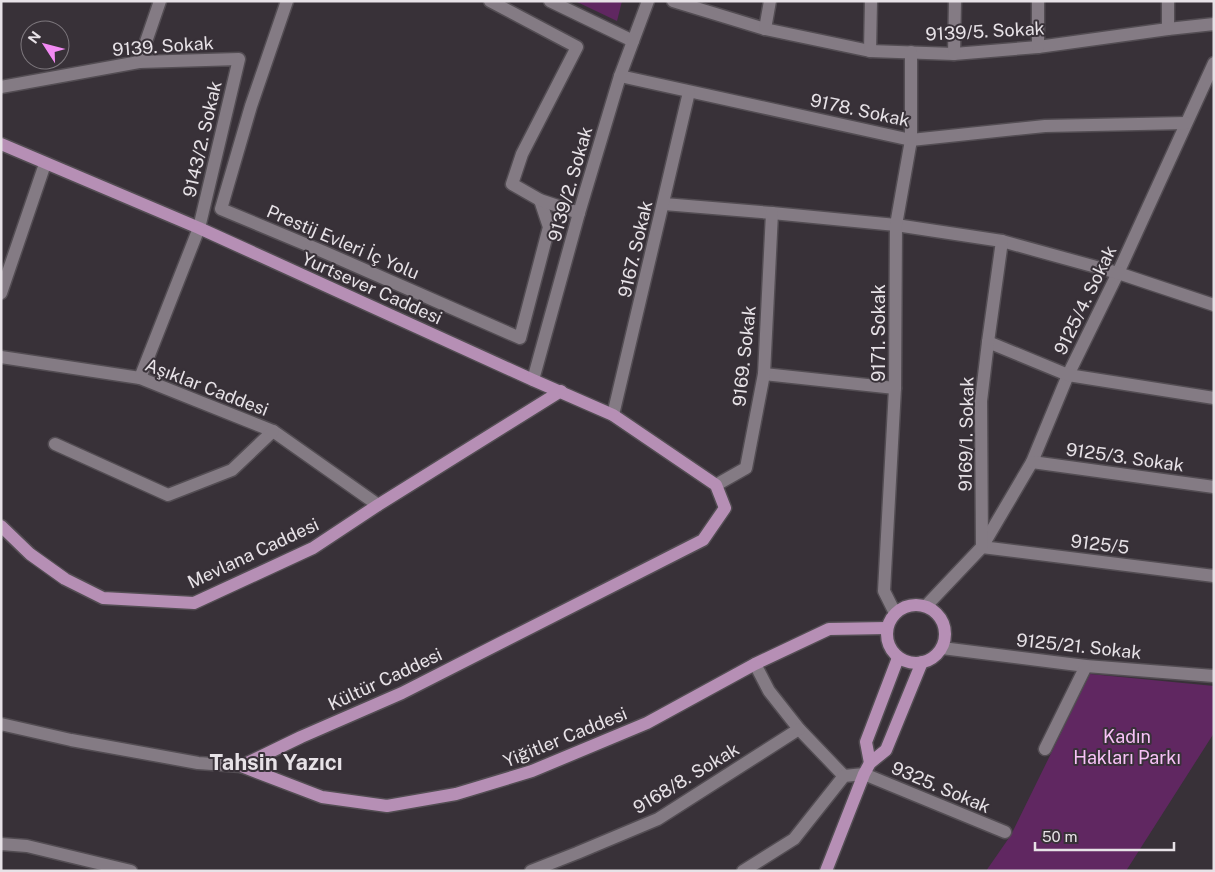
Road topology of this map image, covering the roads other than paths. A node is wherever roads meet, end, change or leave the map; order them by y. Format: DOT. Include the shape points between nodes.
graph roads {
  1 [pos="160,1"];
  2 [pos="287,1"];
  3 [pos="490,1"];
  4 [pos="550,1"];
  5 [pos="648,1"];
  6 [pos="673,1"];
  7 [pos="770,1"];
  8 [pos="871,1"];
  9 [pos="955,1"];
  10 [pos="1038,1"];
  11 [pos="1168,1"];
  12 [pos="1214,24"];
  13 [pos="765,29"];
  14 [pos="1168,29"];
  15 [pos="633,41"];
  16 [pos="1038,47"];
  17 [pos="870,50"];
  18 [pos="912,52"];
  19 [pos="954,54"];
  20 [pos="239,59"];
  21 [pos="140,62"];
  22 [pos="1214,63"];
  23 [pos="620,76"];
  24 [pos="1,87"];
  25 [pos="690,92"];
  26 [pos="1186,123"];
  27 [pos="911,140"];
  28 [pos="1,144"];
  29 [pos="45,164"];
  30 [pos="540,200"];
  31 [pos="664,204"];
  32 [pos="772,212"];
  33 [pos="579,214"];
  34 [pos="896,225"];
  35 [pos="199,228"];
  36 [pos="1002,241"];
  37 [pos="1118,273"];
  38 [pos="1,293"];
  39 [pos="1214,305"];
  40 [pos="988,342"];
  41 [pos="1,357"];
  42 [pos="764,374"];
  43 [pos="1068,375"];
  44 [pos="140,378"];
  45 [pos="533,380"];
  46 [pos="895,388"];
  47 [pos="561,391"];
  48 [pos="1214,398"];
  49 [pos="613,415"];
  50 [pos="273,431"];
  51 [pos="55,444"];
  52 [pos="1032,462"];
  53 [pos="716,485"];
  54 [pos="1214,487"];
  55 [pos="378,505"];
  56 [pos="1,526"];
  57 [pos="982,547"];
  58 [pos="1214,576"];
  59 [pos="926,606"];
  60 [pos="895,613"];
  61 [pos="887,628"];
  62 [pos="942,648"];
  63 [pos="898,658"];
  64 [pos="922,662"];
  65 [pos="755,664"];
  66 [pos="1086,666"];
  67 [pos="1214,676"];
  68 [pos="1,724"];
  69 [pos="799,729"];
  70 [pos="1045,749"];
  71 [pos="241,766"];
  72 [pos="867,768"];
  73 [pos="844,776"];
  74 [pos="1005,832"];
  75 [pos="1,844"];
  76 [pos="131,871"];
  77 [pos="530,871"];
  78 [pos="743,871"];
  79 [pos="826,871"];
  1 -- 21 [label="street"];
  2 -- 30 [label="street, Prestij Evleri İç Yolu" via="251,106 221,210 520,338 549,227"];
  3 -- 30 [label="street" via="577,47 522,154 512,184"];
  4 -- 15 [label="street"];
  5 -- 15 [label="street, 9139/2. Sokak"];
  6 -- 13 [label="street, 9139/5. Sokak"];
  7 -- 13 [label="street"];
  8 -- 17 [label="street"];
  9 -- 19 [label="street"];
  10 -- 16 [label="street"];
  11 -- 14 [label="street"];
  12 -- 14 [label="street, 9139/5. Sokak"];
  13 -- 17 [label="street, 9139/5. Sokak"];
  14 -- 16 [label="street, 9139/5. Sokak"];
  15 -- 23 [label="street, 9139/2. Sokak"];
  16 -- 19 [label="street, 9139/5. Sokak"];
  17 -- 18 [label="street, 9139/5. Sokak"];
  18 -- 19 [label="street, 9139/5. Sokak"];
  18 -- 27 [label="street, 9171. Sokak"];
  20 -- 21 [label="street, 9139. Sokak"];
  20 -- 35 [label="street, 9143/2. Sokak"];
  21 -- 24 [label="street, 9139. Sokak"];
  22 -- 26 [label="street, 9125/4. Sokak"];
  23 -- 25 [label="street, 9178. Sokak"];
  23 -- 33 [label="street, 9139/2. Sokak"];
  25 -- 27 [label="street, 9178. Sokak"];
  25 -- 31 [label="street, 9167. Sokak"];
  26 -- 27 [label="street, 9178. Sokak" via="1045,126"];
  26 -- 37 [label="street, 9125/4. Sokak"];
  27 -- 34 [label="street, 9171. Sokak"];
  28 -- 29 [label="main road, Yurtsever Caddesi"];
  29 -- 35 [label="main road, Yurtsever Caddesi"];
  29 -- 38 [label="street"];
  30 -- 33 [label="street"];
  31 -- 32 [label="street"];
  31 -- 49 [label="street, 9167. Sokak"];
  32 -- 34 [label="street"];
  32 -- 42 [label="street, 9169. Sokak"];
  33 -- 45 [label="street, 9139/2. Sokak"];
  34 -- 36 [label="street"];
  34 -- 46 [label="street, 9171. Sokak"];
  35 -- 44 [label="street, 9143/2. Sokak"];
  35 -- 45 [label="main road, Yurtsever Caddesi"];
  36 -- 37 [label="street"];
  36 -- 40 [label="street, 9169/1. Sokak"];
  37 -- 39 [label="street"];
  37 -- 43 [label="street, 9125/4. Sokak"];
  40 -- 43 [label="street"];
  40 -- 57 [label="street, 9169/1. Sokak" via="981,401"];
  41 -- 44 [label="street, Aşıklar Caddesi"];
  42 -- 46 [label="street"];
  42 -- 53 [label="street, 9169. Sokak" via="746,468"];
  43 -- 48 [label="street"];
  43 -- 52 [label="street, 9125/4. Sokak"];
  44 -- 50 [label="street, Aşıklar Caddesi"];
  45 -- 47 [label="main road, Yurtsever Caddesi"];
  46 -- 60 [label="street, 9171. Sokak" via="884,591"];
  47 -- 49 [label="main road, Yurtsever Caddesi"];
  47 -- 55 [label="main road, Mevlana Caddesi"];
  49 -- 53 [label="main road, Yurtsever Caddesi"];
  50 -- 51 [label="street" via="232,470 168,495"];
  50 -- 55 [label="street, Aşıklar Caddesi"];
  52 -- 54 [label="street, 9125/3. Sokak"];
  52 -- 57 [label="street, 9125/4. Sokak"];
  53 -- 71 [label="main road, Kültür Caddesi" via="725,508 703,540 402,692"];
  55 -- 56 [label="main road, Mevlana Caddesi" via="313,548 194,603 103,598 65,579 30,554"];
  57 -- 58 [label="street, 9125/5"];
  57 -- 59 [label="street"];
  59 -- 60 [label="main road" via="910,605"];
  59 -- 62 [label="main road" via="943,623 945,640"];
  60 -- 61 [label="main road"];
  61 -- 63 [label="main road" via="888,644"];
  61 -- 65 [label="main road, Yiğitler Caddesi" via="829,629"];
  62 -- 64 [label="main road"];
  62 -- 66 [label="street, 9125/21. Sokak"];
  63 -- 64 [label="main road"];
  63 -- 72 [label="main road" via="866,742"];
  64 -- 72 [label="main road" via="886,750"];
  65 -- 69 [label="street" via="769,691"];
  65 -- 71 [label="main road, Yiğitler Caddesi" via="647,723 532,771 456,794 387,806 322,797"];
  66 -- 67 [label="street, 9125/21. Sokak"];
  66 -- 70 [label="street"];
  68 -- 71 [label="street, Kültür Caddesi" via="198,763"];
  69 -- 73 [label="street"];
  69 -- 77 [label="street, 9168/8. Sokak" via="658,819"];
  72 -- 73 [label="street"];
  72 -- 74 [label="street, 9325. Sokak"];
  72 -- 79 [label="main road"];
  73 -- 78 [label="street" via="794,839"];
  75 -- 76 [label="street" via="27,846"];
}
